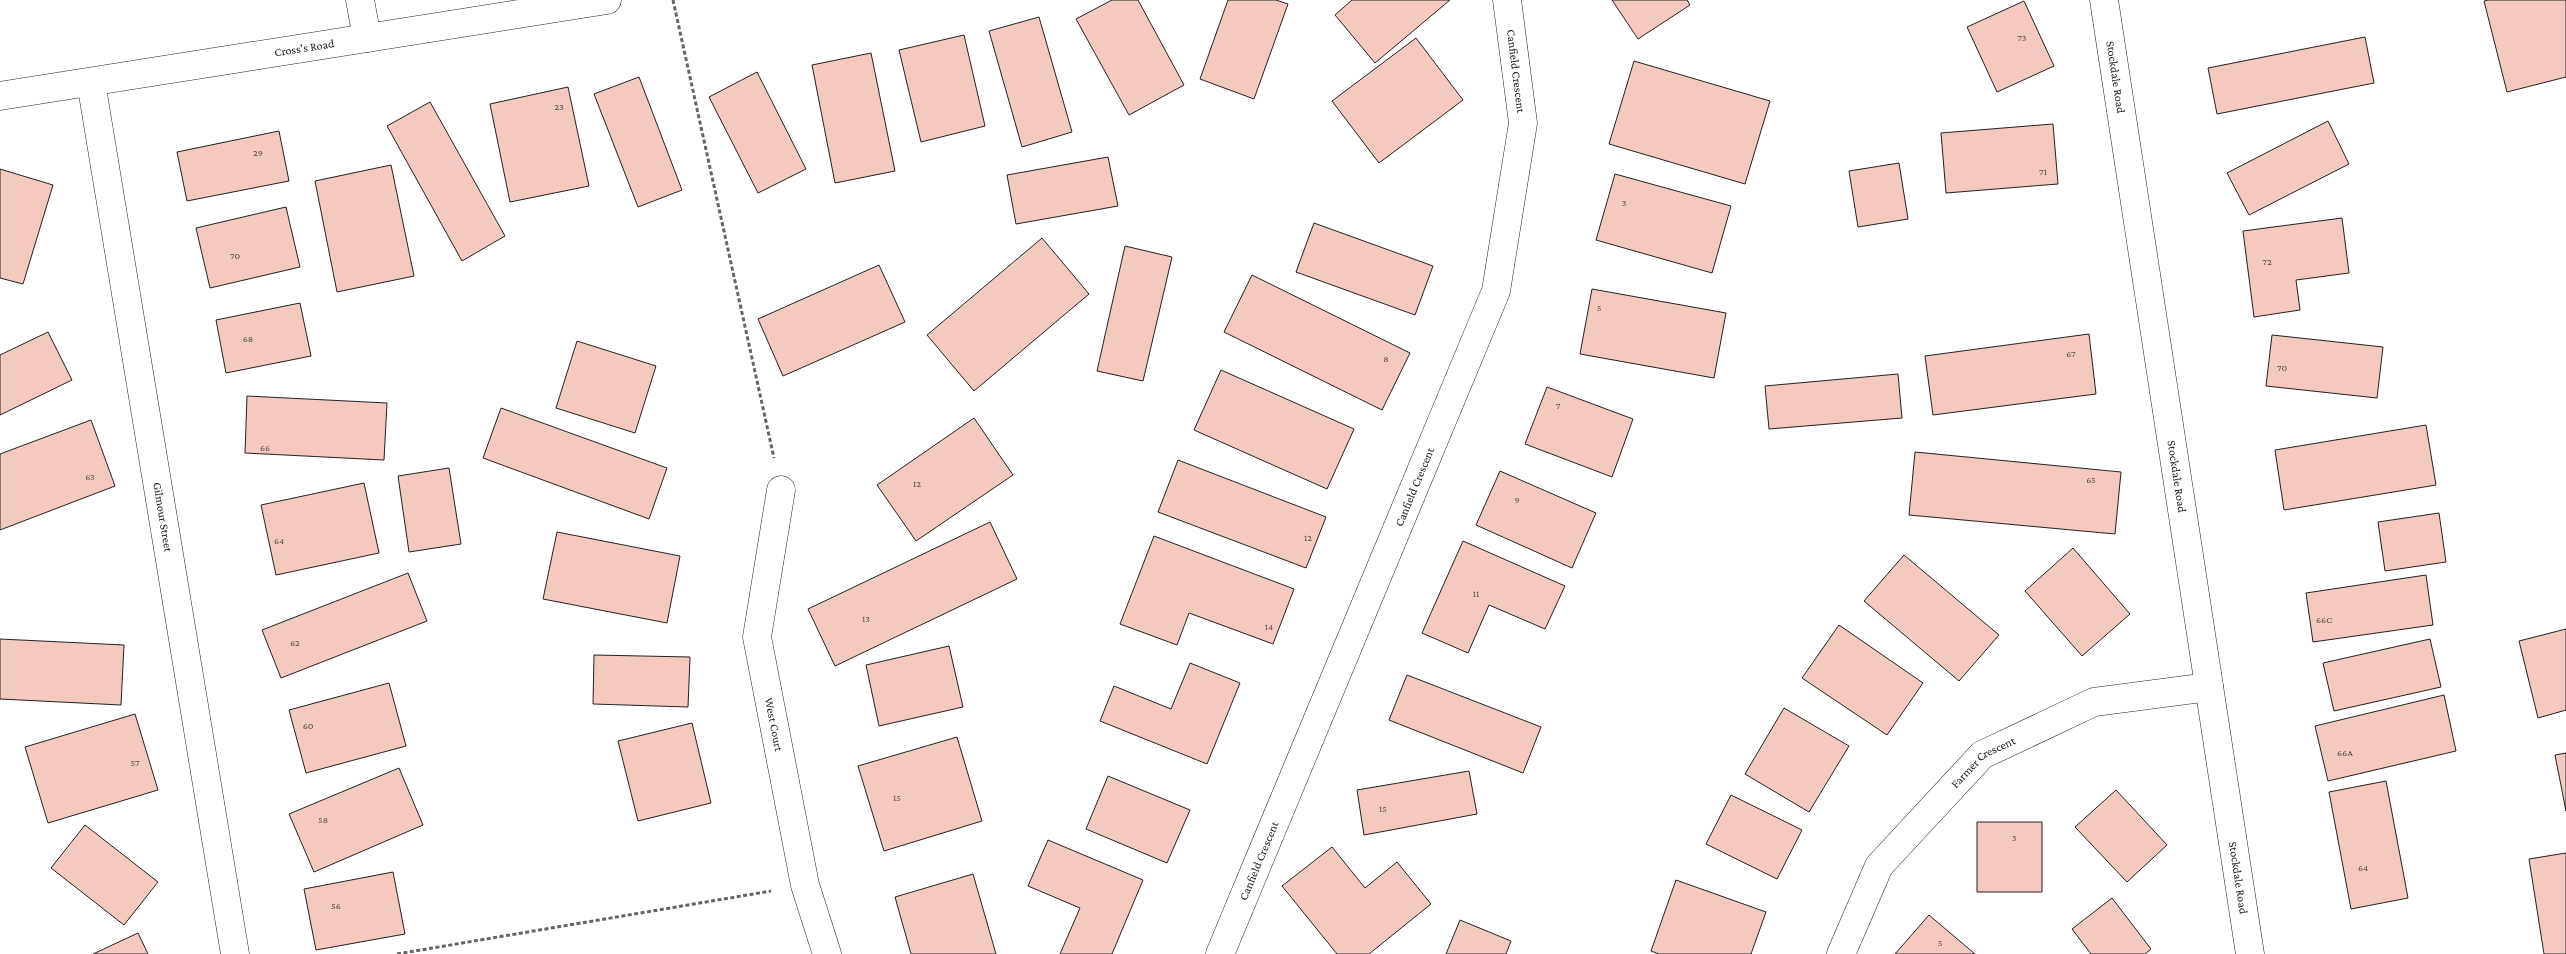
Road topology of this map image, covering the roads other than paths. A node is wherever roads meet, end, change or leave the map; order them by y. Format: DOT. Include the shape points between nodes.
graph roads {
  1 [pos="360,0"];
  2 [pos="607,0"];
  3 [pos="1507,0"];
  4 [pos="2104,0"];
  5 [pos="367,38"];
  6 [pos="91,82"];
  7 [pos="0,96"];
  8 [pos="781,490"];
  9 [pos="2209,688"];
  10 [pos="236,954"];
  11 [pos="827,954"];
  12 [pos="1220,954"];
  13 [pos="1841,954"];
  14 [pos="2250,954"];
  1 -- 5 [label="street"];
  2 -- 5 [label="street, Cross's Road"];
  3 -- 12 [label="street, Canfield Crescent" via="1523,123 1496,291"];
  4 -- 9 [label="street, Stockdale Road"];
  5 -- 6 [label="street, Cross's Road"];
  6 -- 7 [label="street, Cross's Road"];
  6 -- 10 [label="street, Gilmour Street"];
  8 -- 11 [label="street, West Court" via="756,637 805,885"];
  9 -- 13 [label="street, Farmer Crescent" via="2094,702 1982,755 1879,866"];
  9 -- 14 [label="street, Stockdale Road"];
}
